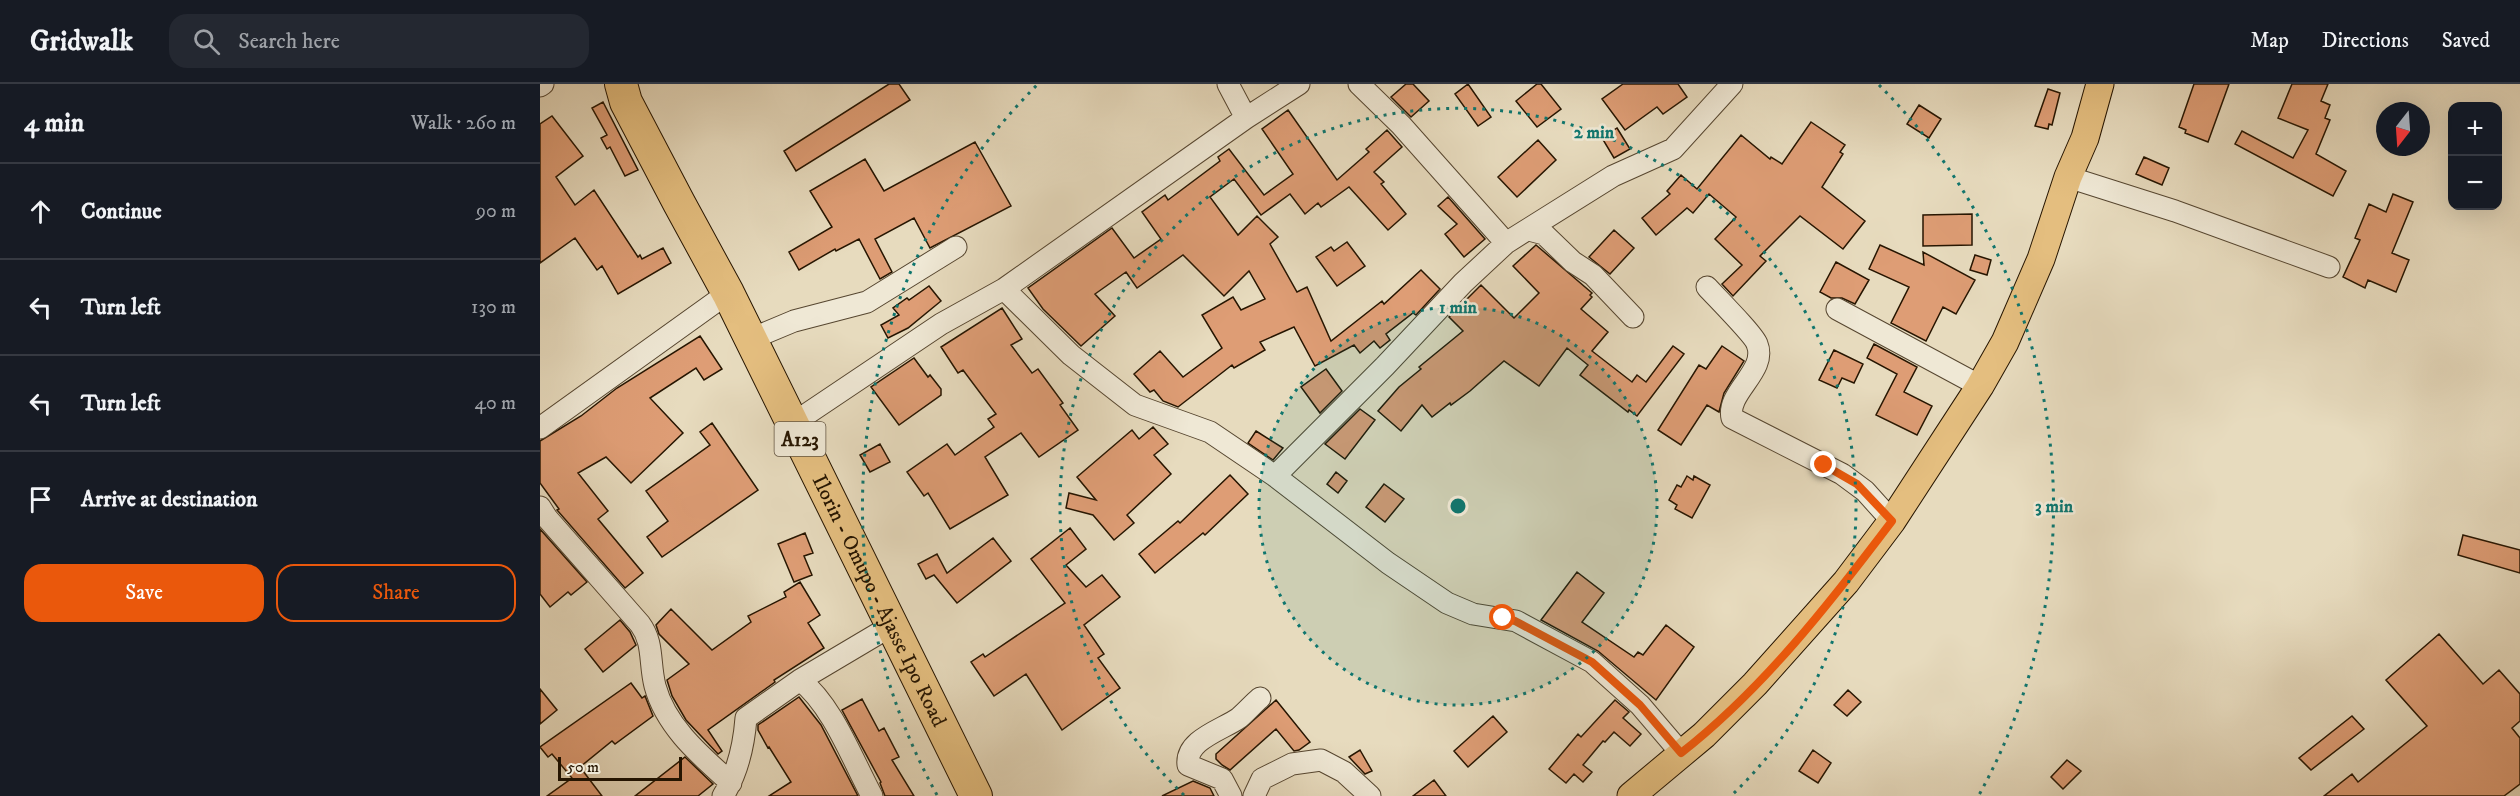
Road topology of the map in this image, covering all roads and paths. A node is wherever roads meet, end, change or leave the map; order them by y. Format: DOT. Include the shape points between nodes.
graph roads {
  1 [pos="621,84"];
  2 [pos="1228,84"];
  3 [pos="1299,84"];
  4 [pos="1359,84"];
  5 [pos="1731,84"];
  6 [pos="2100,84"];
  7 [pos="1246,118"];
  8 [pos="2068,177"];
  9 [pos="1528,230"];
  10 [pos="1506,243"];
  11 [pos="956,247"];
  12 [pos="2329,267"];
  13 [pos="1707,287"];
  14 [pos="1004,289"];
  15 [pos="729,293"];
  16 [pos="1837,309"];
  17 [pos="1633,317"];
  18 [pos="751,339"];
  19 [pos="1980,386"];
  20 [pos="792,424"];
  21 [pos="540,428"];
  22 [pos="1275,476"];
  23 [pos="540,507"];
  24 [pos="1892,521"];
  25 [pos="891,626"];
  26 [pos="800,680"];
  27 [pos="1260,698"];
  28 [pos="1681,753"];
  29 [pos="727,789"];
  30 [pos="872,796"];
  31 [pos="976,796"];
  32 [pos="1231,796"];
  33 [pos="1254,796"];
  34 [pos="1370,796"];
  35 [pos="1631,796"];
  1 -- 15 [label="highway, Ilorin - Omupo - Ajasse Ipo Road / A123" via="626,102"];
  2 -- 7 [label="street"];
  3 -- 7 [label="street"];
  4 -- 10 [label="street" via="1428,154"];
  5 -- 9 [label="street" via="1673,149 1613,176"];
  6 -- 8 [label="main road" via="2085,138"];
  7 -- 14 [label="street"];
  8 -- 12 [label="street"];
  8 -- 19 [label="main road" via="2041,259 2005,342"];
  9 -- 10 [label="street"];
  9 -- 17 [label="street" via="1544,234 1593,275"];
  10 -- 22 [label="street" via="1462,283"];
  11 -- 18 [label="street" via="867,302 794,321"];
  13 -- 24 [label="street" via="1757,344 1758,359 1733,403 1732,418 1842,474 1865,491"];
  14 -- 20 [label="street" via="941,324"];
  14 -- 22 [label="street" via="1071,355 1135,405 1210,432"];
  15 -- 18 [label="highway, Ilorin - Omupo - Ajasse Ipo Road / A123"];
  15 -- 21 [label="street"];
  16 -- 19 [label="street"];
  18 -- 20 [label="highway, Ilorin - Omupo - Ajasse Ipo Road / A123"];
  19 -- 24 [label="main road"];
  20 -- 25 [label="highway, Ilorin - Omupo - Ajasse Ipo Road / A123"];
  22 -- 28 [label="street" via="1388,563 1448,603 1473,614 1515,621 1592,662 1640,705"];
  23 -- 29 [label="street" via="650,638 655,687 662,704 687,744"];
  24 -- 28 [label="main road" via="1846,582 1755,684"];
  25 -- 26 [label="street"];
  25 -- 31 [label="highway, Ilorin - Omupo - Ajasse Ipo Road / A123"];
  26 -- 29 [label="street" via="746,718 745,735"];
  26 -- 30 [label="street" via="813,690 829,714"];
  27 -- 32 [label="street" via="1239,717 1195,745 1187,759 1188,765 1222,779"];
  28 -- 35 [label="main road"];
  33 -- 34 [label="street" via="1262,779 1292,764 1321,760 1344,772"];
}
